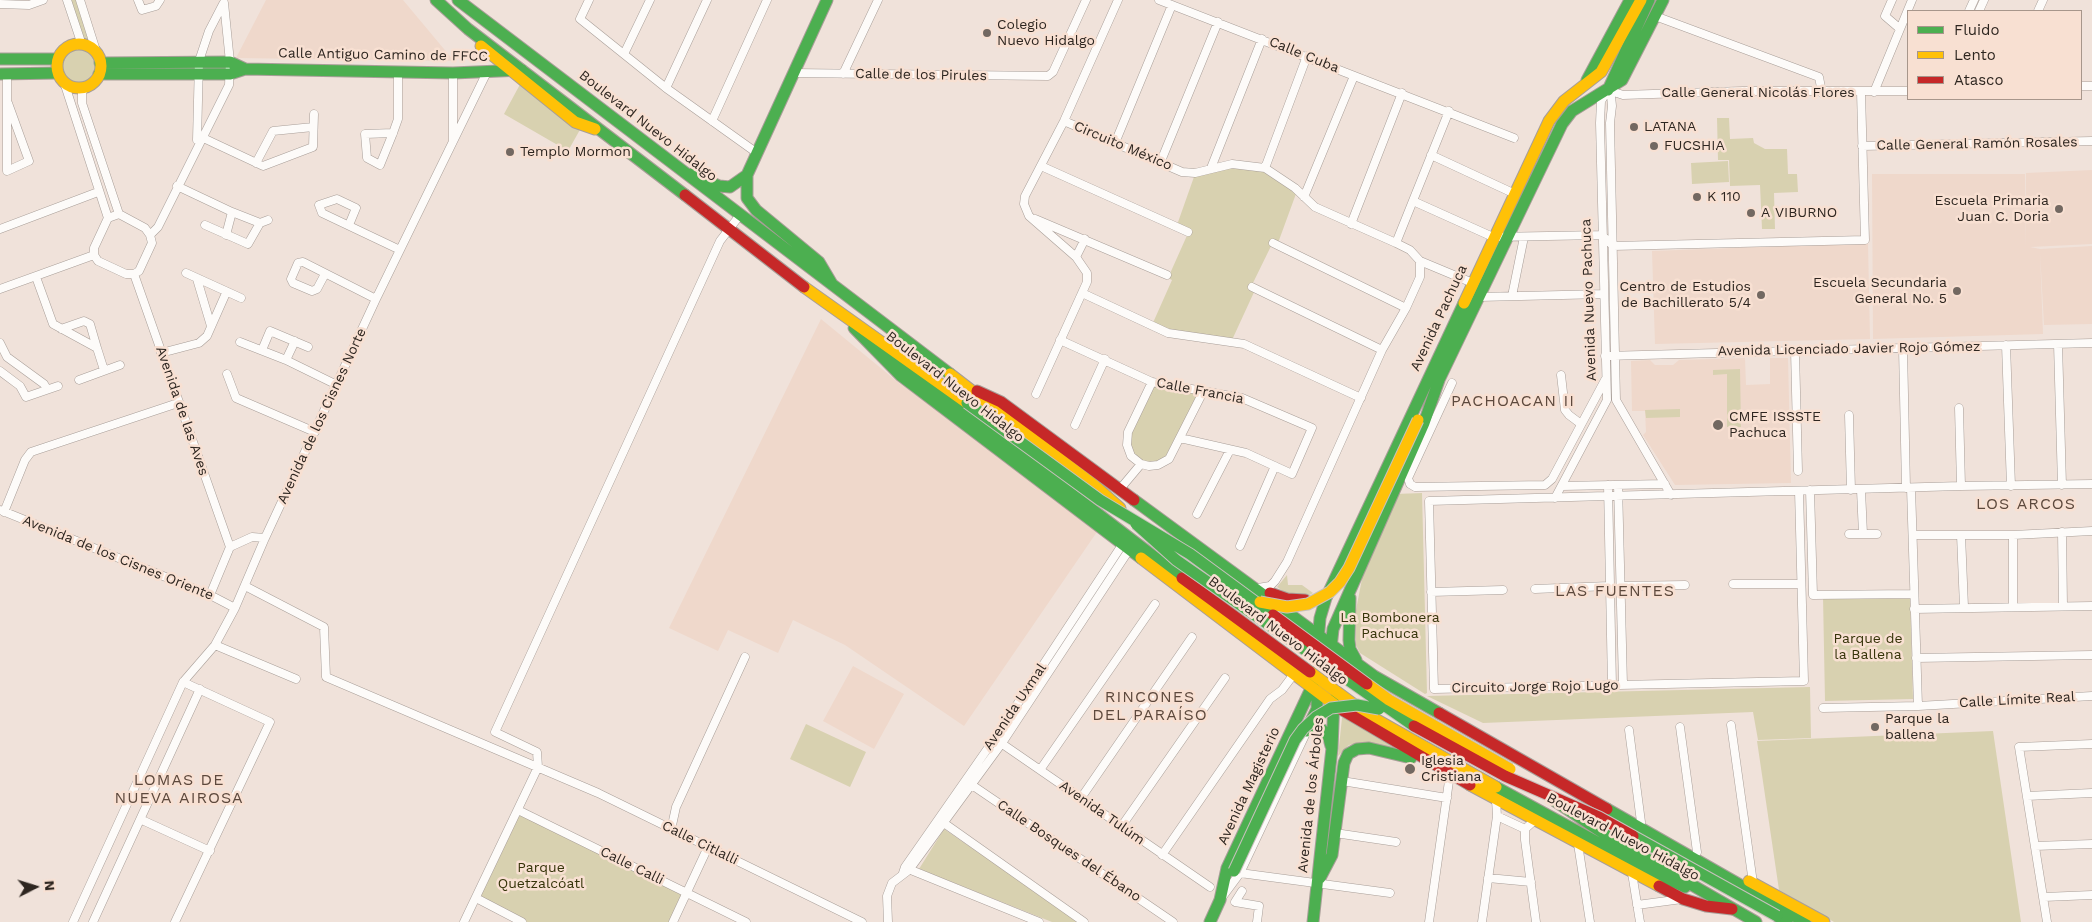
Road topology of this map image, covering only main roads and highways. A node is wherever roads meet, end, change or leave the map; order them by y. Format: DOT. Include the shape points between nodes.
graph roads {
  1 [pos="436,0"];
  2 [pos="458,0"];
  3 [pos="826,0"];
  4 [pos="1630,0"];
  5 [pos="1641,0"];
  6 [pos="1649,0"];
  7 [pos="1663,0"];
  8 [pos="468,29"];
  9 [pos="494,57"];
  10 [pos="0,59"];
  11 [pos="58,59"];
  12 [pos="99,64"];
  13 [pos="230,68"];
  14 [pos="516,70"];
  15 [pos="487,72"];
  16 [pos="4,74"];
  17 [pos="61,78"];
  18 [pos="1587,81"];
  19 [pos="526,83"];
  20 [pos="1608,90"];
  21 [pos="598,106"];
  22 [pos="602,131"];
  23 [pos="675,166"];
  24 [pos="747,175"];
  25 [pos="833,286"];
  26 [pos="844,317"];
  27 [pos="1439,380"];
  28 [pos="963,384"];
  29 [pos="1142,560"];
  30 [pos="1170,569"];
  31 [pos="1334,579"];
  32 [pos="1258,588"];
  33 [pos="1351,589"];
  34 [pos="1250,598"];
  35 [pos="1318,634"];
  36 [pos="1331,644"];
  37 [pos="1274,652"];
  38 [pos="1317,654"];
  39 [pos="1360,665"];
  40 [pos="1332,672"];
  41 [pos="1294,674"];
  42 [pos="1374,676"];
  43 [pos="1314,682"];
  44 [pos="1333,690"];
  45 [pos="1334,705"];
  46 [pos="1300,711"];
  47 [pos="1386,711"];
  48 [pos="1332,748"];
  49 [pos="1417,757"];
  50 [pos="1579,794"];
  51 [pos="1317,884"];
  52 [pos="1220,900"];
  53 [pos="1732,909"];
  54 [pos="1749,920"];
  55 [pos="1210,922"];
  56 [pos="1313,922"];
  57 [pos="1787,922"];
  58 [pos="1806,922"];
  59 [pos="1824,922"];
  1 -- 8 [label="main road, Boulevard Nuevo Hidalgo"];
  2 -- 21 [label="main road, Boulevard Nuevo Hidalgo"];
  3 -- 24 [label="main road"];
  4 -- 18 [label="main road"];
  5 -- 18 [label="main road, Avenida Pachuca" via="1601,72"];
  6 -- 20 [label="main road"];
  7 -- 20 [label="main road, Avenida Nuevo Pachuca" via="1622,80"];
  8 -- 9 [label="main road" via="476,42"];
  8 -- 14 [label="main road, Boulevard Nuevo Hidalgo"];
  9 -- 14 [label="main road"];
  9 -- 15 [label="main road"];
  10 -- 11 [label="main road"];
  11 -- 12 [label="main road" via="64,51 77,45 89,47"];
  11 -- 17 [label="main road"];
  12 -- 13 [label="main road, Calle Antiguo Camino de FFCC" via="200,61"];
  12 -- 13 [label="main road, Calle Antiguo Camino de FFCC" via="198,74"];
  12 -- 17 [label="main road" via="94,82 85,87 75,88"];
  13 -- 15 [label="main road, Calle Antiguo Camino de FFCC"];
  14 -- 15 [label="main road, Calle Antiguo Camino de FFCC"];
  14 -- 19 [label="main road"];
  14 -- 21 [label="main road" via="553,79 576,96"];
  14 -- 22 [label="main road, Boulevard Nuevo Hidalgo"];
  15 -- 19 [label="main road"];
  16 -- 17 [label="main road"];
  18 -- 20 [label="main road"];
  18 -- 31 [label="main road, Avenida Pachuca" via="1564,101 1549,121"];
  19 -- 22 [label="main road" via="575,122"];
  20 -- 27 [label="main road, Avenida Pachuca" via="1572,111 1562,124"];
  21 -- 23 [label="main road, Boulevard Nuevo Hidalgo"];
  22 -- 26 [label="main road, Boulevard Nuevo Hidalgo"];
  23 -- 24 [label="main road" via="719,186 730,187"];
  23 -- 25 [label="main road, Boulevard Nuevo Hidalgo" via="740,215 756,218 814,264"];
  24 -- 25 [label="main road" via="747,198 756,210 819,262"];
  25 -- 28 [label="main road, Boulevard Nuevo Hidalgo"];
  26 -- 29 [label="main road" via="900,375"];
  26 -- 30 [label="main road, Boulevard Nuevo Hidalgo" via="910,372"];
  26 -- 34 [label="main road, Boulevard Nuevo Hidalgo, bridge" via="1100,500 1190,554"];
  27 -- 33 [label="main road" via="1424,423"];
  27 -- 34 [label="main road, bridge" via="1340,582 1319,599 1297,606 1276,606"];
  28 -- 32 [label="main road, Boulevard Nuevo Hidalgo" via="1001,402"];
  28 -- 47 [label="main road, Boulevard Nuevo Hidalgo, bridge" via="1102,492 1176,560"];
  29 -- 30 [label="main road"];
  29 -- 37 [label="main road"];
  30 -- 37 [label="main road, Boulevard Nuevo Hidalgo"];
  31 -- 32 [label="main road" via="1314,596 1295,601"];
  31 -- 35 [label="main road, Avenida Pachuca" via="1323,606"];
  32 -- 35 [label="main road, Boulevard Nuevo Hidalgo"];
  33 -- 36 [label="main road" via="1333,629"];
  33 -- 39 [label="main road" via="1350,649"];
  34 -- 53 [label="main road, Boulevard Nuevo Hidalgo, bridge" via="1389,700 1514,772 1594,829"];
  35 -- 36 [label="main road, Boulevard Nuevo Hidalgo"];
  35 -- 38 [label="main road"];
  36 -- 38 [label="main road"];
  36 -- 39 [label="main road, Boulevard Nuevo Hidalgo"];
  36 -- 40 [label="main road"];
  37 -- 38 [label="main road"];
  37 -- 41 [label="main road"];
  37 -- 43 [label="main road, Boulevard Nuevo Hidalgo"];
  38 -- 43 [label="main road"];
  39 -- 42 [label="main road, Boulevard Nuevo Hidalgo"];
  40 -- 42 [label="main road"];
  40 -- 43 [label="main road" via="1324,672"];
  40 -- 44 [label="main road, Avenida de los Árboles"];
  41 -- 43 [label="main road"];
  41 -- 46 [label="main road" via="1303,688"];
  42 -- 50 [label="main road, Boulevard Nuevo Hidalgo"];
  43 -- 44 [label="main road, Boulevard Nuevo Hidalgo"];
  43 -- 45 [label="main road"];
  43 -- 46 [label="main road, Avenida Magisterio"];
  43 -- 48 [label="main road" via="1317,709 1307,731 1320,728 1328,735"];
  44 -- 45 [label="main road, Avenida de los Árboles"];
  44 -- 53 [label="main road, Boulevard Nuevo Hidalgo" via="1403,736 1650,870"];
  45 -- 48 [label="main road, Avenida de los Árboles"];
  45 -- 49 [label="main road"];
  46 -- 52 [label="main road, Avenida Magisterio" via="1228,868"];
  47 -- 52 [label="main road, bridge" via="1365,705 1341,705 1309,722 1295,740 1237,872"];
  47 -- 57 [label="main road, Boulevard Nuevo Hidalgo, bridge" via="1500,773 1600,817"];
  48 -- 51 [label="main road, Avenida de los Árboles"];
  49 -- 51 [label="main road" via="1369,748 1357,750 1345,758 1332,855"];
  49 -- 53 [label="main road" via="1496,800 1530,825 1578,844 1683,899"];
  50 -- 58 [label="main road, Boulevard Nuevo Hidalgo"];
  50 -- 59 [label="main road, Boulevard Nuevo Hidalgo" via="1610,805"];
  51 -- 56 [label="main road, Avenida de los Árboles"];
  52 -- 55 [label="main road, Avenida Magisterio"];
  53 -- 54 [label="main road, Boulevard Nuevo Hidalgo"];
}
